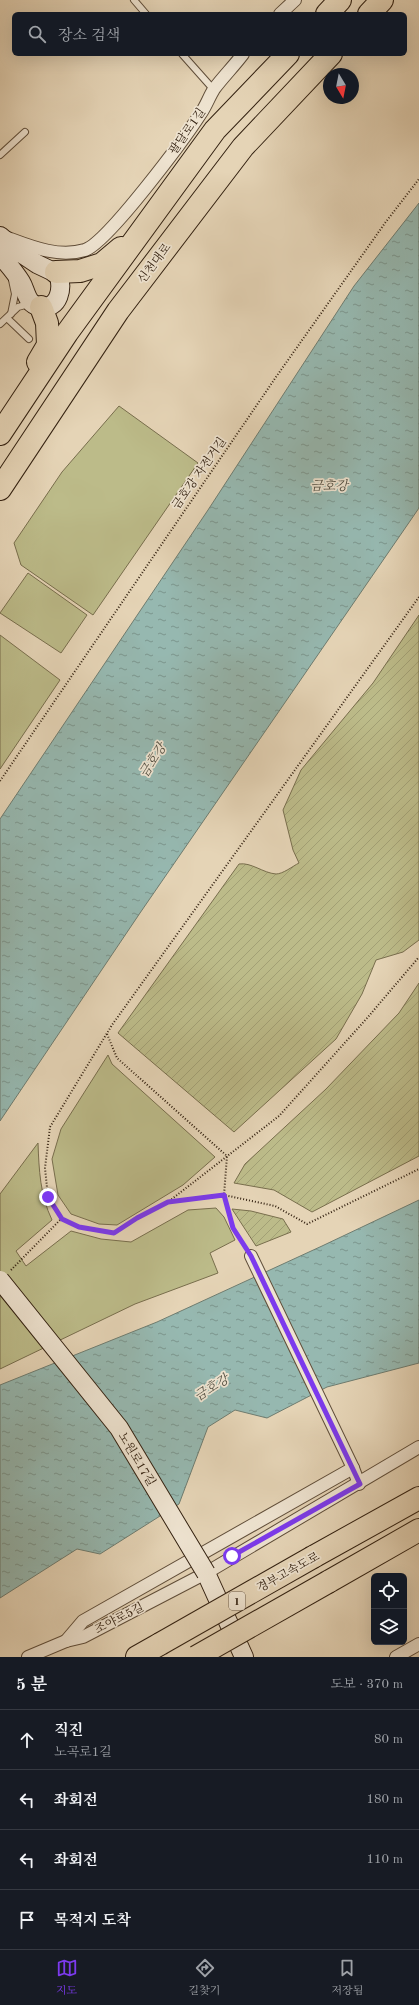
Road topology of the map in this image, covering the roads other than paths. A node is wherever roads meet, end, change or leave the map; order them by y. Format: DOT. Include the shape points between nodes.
graph roads {
  1 [pos="134,0"];
  2 [pos="295,0"];
  3 [pos="340,0"];
  4 [pos="382,0"];
  5 [pos="144,12"];
  6 [pos="282,12"];
  7 [pos="329,12"];
  8 [pos="371,12"];
  9 [pos="184,56"];
  10 [pos="241,56"];
  11 [pos="329,56"];
  12 [pos="281,62"];
  13 [pos="214,90"];
  14 [pos="25,132"];
  15 [pos="0,155"];
  16 [pos="0,235"];
  17 [pos="0,255"];
  18 [pos="0,258"];
  19 [pos="57,273"];
  20 [pos="37,305"];
  21 [pos="9,316"];
  22 [pos="0,324"];
  23 [pos="29,339"];
  24 [pos="0,426"];
  25 [pos="0,434"];
  26 [pos="0,489"];
  27 [pos="251,1256"];
  28 [pos="0,1281"];
  29 [pos="419,1448"];
  30 [pos="353,1468"];
  31 [pos="360,1484"];
  32 [pos="419,1498"];
  33 [pos="419,1530"];
  34 [pos="206,1573"];
  35 [pos="66,1641"];
  36 [pos="419,1644"];
  37 [pos="28,1657"];
  38 [pos="137,1657"];
  39 [pos="196,1657"];
  40 [pos="244,1657"];
  41 [pos="396,1657"];
  1 -- 5 [label="lane"];
  2 -- 6 [label="street"];
  3 -- 7 [label="highway"];
  4 -- 8 [label="highway"];
  9 -- 13 [label="lane"];
  10 -- 13 [label="street, 팔달로1길"];
  11 -- 26 [label="highway, 신천대로" via="244,147 118,311"];
  12 -- 19 [label="highway" via="198,145 123,246 102,264 80,271"];
  12 -- 25 [label="highway" via="215,130 67,334"];
  13 -- 16 [label="street, 팔달로1길" via="179,143 130,206 95,244 84,250 62,254 32,247"];
  14 -- 15 [label="lane"];
  16 -- 19 [label="main road" via="37,264"];
  17 -- 20 [label="main road" via="22,283 26,297"];
  18 -- 21 [label="lane" via="13,282 15,294"];
  19 -- 20 [label="main road" via="62,289 60,297 52,304"];
  20 -- 21 [label="lane" via="26,304 18,307"];
  20 -- 24 [label="highway" via="47,324 48,345"];
  21 -- 22 [label="lane"];
  21 -- 23 [label="lane"];
  27 -- 30 [label="street"];
  28 -- 34 [label="main road, 노원로17길, bridge" via="119,1428"];
  29 -- 31 [label="street, 조야로5길"];
  30 -- 31 [label="street"];
  30 -- 35 [label="street" via="83,1621"];
  31 -- 34 [label="street, 조야로5길"];
  32 -- 38 [label="highway, 경부고속도로 / 1, bridge"];
  33 -- 39 [label="highway, 1, bridge"];
  34 -- 35 [label="street, 조야로5길" via="83,1637"];
  34 -- 40 [label="main road, 노원로17길"];
  35 -- 37 [label="street, 조야로5길"];
  36 -- 41 [label="street"];
}
